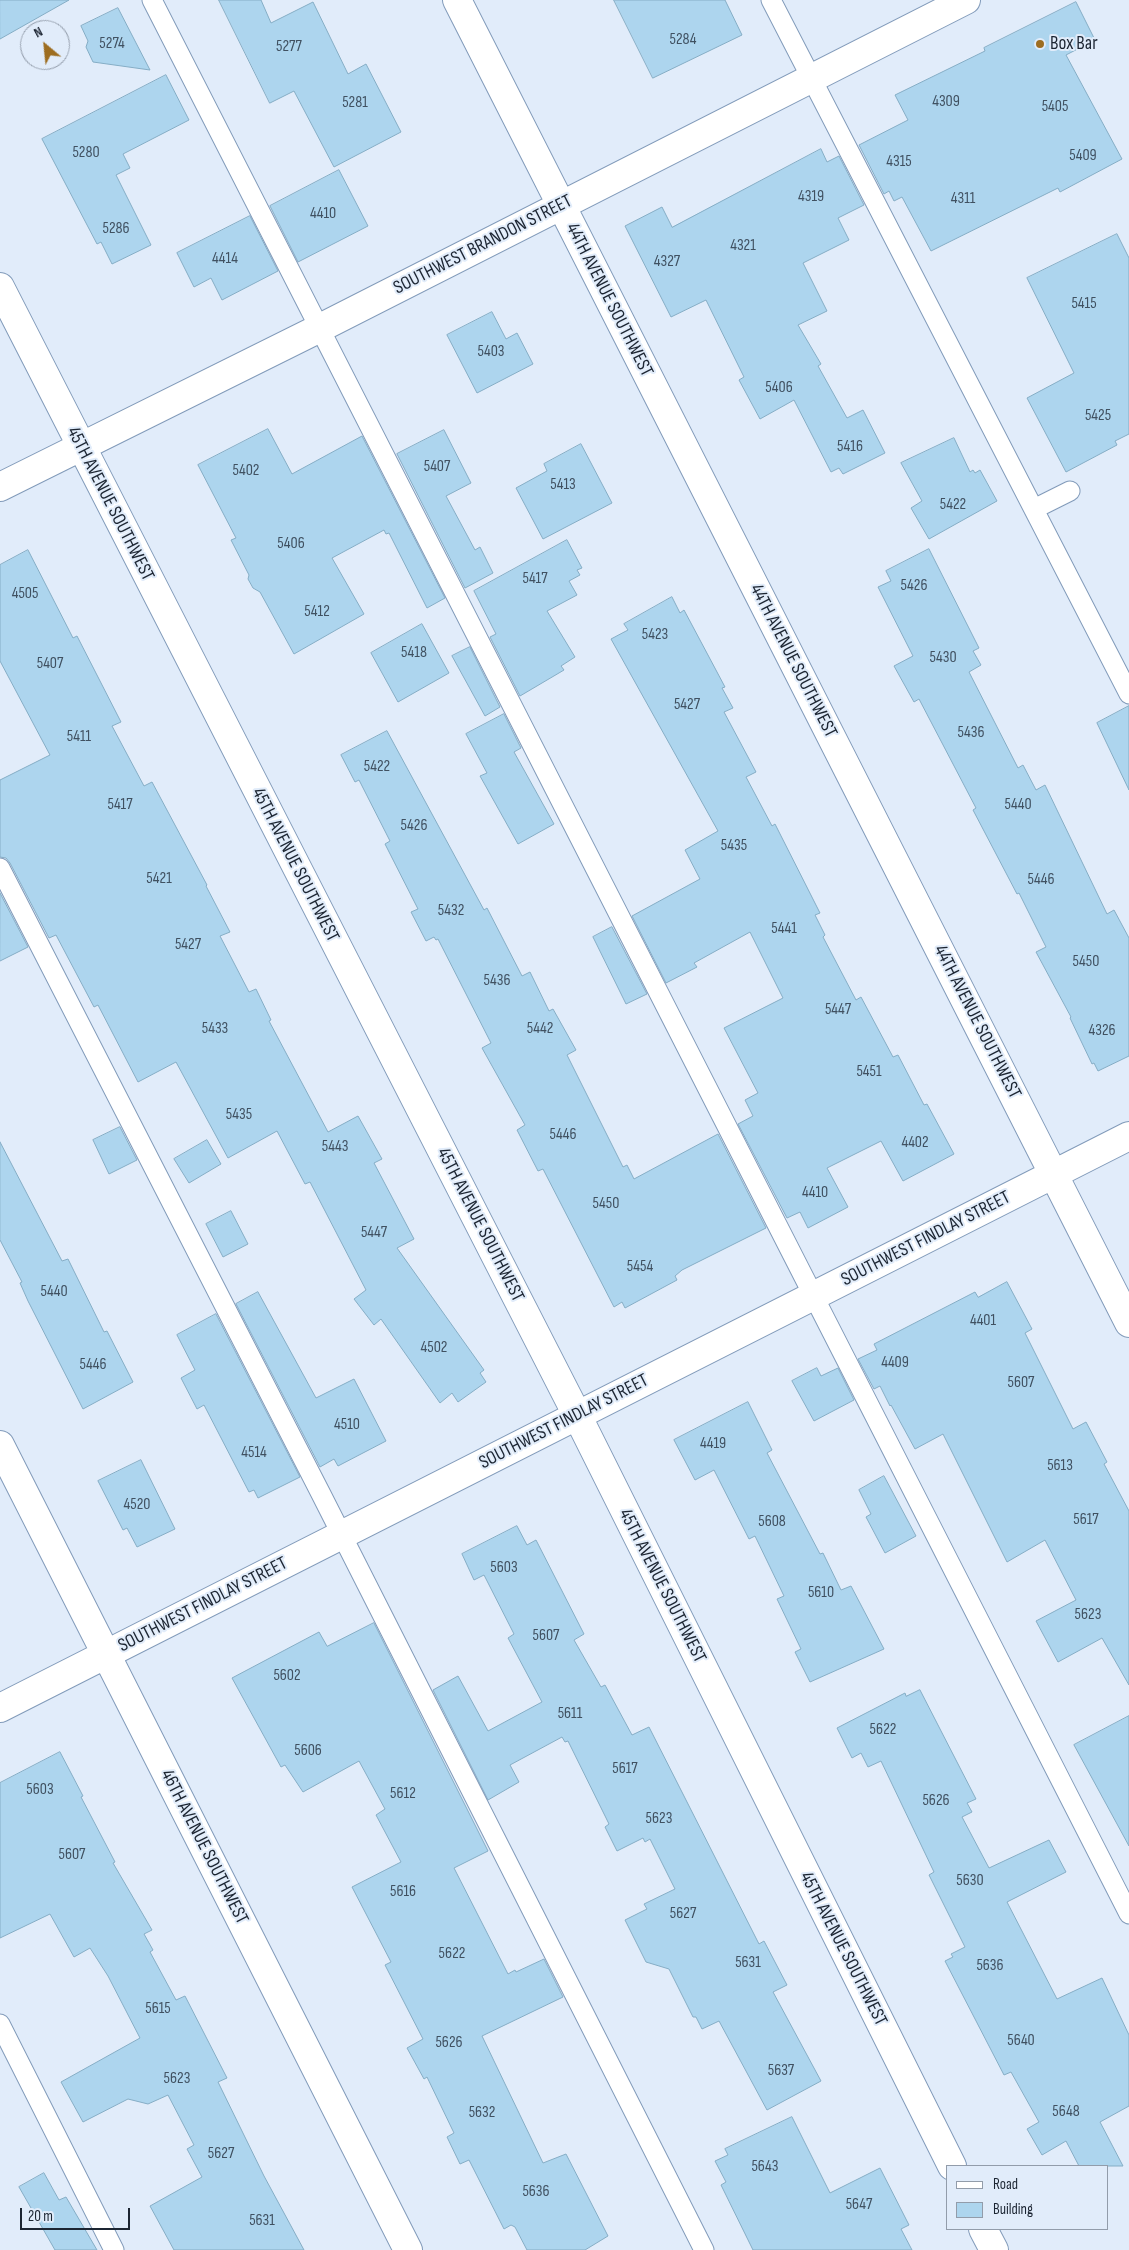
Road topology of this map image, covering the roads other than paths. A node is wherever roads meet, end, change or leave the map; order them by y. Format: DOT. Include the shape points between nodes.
graph roads {
  1 [pos="152,0"];
  2 [pos="457,0"];
  3 [pos="771,0"];
  4 [pos="966,0"];
  5 [pos="810,77"];
  6 [pos="561,205"];
  7 [pos="0,287"];
  8 [pos="318,329"];
  9 [pos="81,447"];
  10 [pos="0,487"];
  11 [pos="1070,491"];
  12 [pos="1034,509"];
  13 [pos="1129,694"];
  14 [pos="0,868"];
  15 [pos="1129,1136"];
  16 [pos="1054,1174"];
  17 [pos="812,1296"];
  18 [pos="1129,1323"];
  19 [pos="577,1415"];
  20 [pos="0,1445"];
  21 [pos="342,1535"];
  22 [pos="106,1655"];
  23 [pos="0,1708"];
  24 [pos="1129,1914"];
  25 [pos="0,2024"];
  26 [pos="952,2165"];
  27 [pos="984,2230"];
  28 [pos="114,2250"];
  29 [pos="408,2250"];
  30 [pos="704,2250"];
  31 [pos="994,2250"];
  1 -- 8 [label="lane"];
  2 -- 6 [label="street, 44TH AVENUE SOUTHWEST"];
  3 -- 5 [label="lane"];
  4 -- 5 [label="street, SOUTHWEST BRANDON STREET"];
  5 -- 6 [label="street, SOUTHWEST BRANDON STREET"];
  5 -- 12 [label="lane"];
  6 -- 8 [label="street, SOUTHWEST BRANDON STREET"];
  6 -- 16 [label="street, 44TH AVENUE SOUTHWEST"];
  7 -- 9 [label="street, 45TH AVENUE SOUTHWEST"];
  8 -- 9 [label="street, SOUTHWEST BRANDON STREET"];
  8 -- 17 [label="lane"];
  9 -- 10 [label="street, SOUTHWEST BRANDON STREET"];
  9 -- 19 [label="street, 45TH AVENUE SOUTHWEST"];
  11 -- 12 [label="lane"];
  12 -- 13 [label="lane"];
  14 -- 21 [label="lane"];
  15 -- 16 [label="street, SOUTHWEST FINDLAY STREET"];
  16 -- 17 [label="street, SOUTHWEST FINDLAY STREET"];
  16 -- 18 [label="street, 44TH AVENUE SOUTHWEST"];
  17 -- 19 [label="street, SOUTHWEST FINDLAY STREET"];
  17 -- 24 [label="lane"];
  19 -- 21 [label="street, SOUTHWEST FINDLAY STREET"];
  19 -- 26 [label="street, 45TH AVENUE SOUTHWEST"];
  20 -- 22 [label="street, 46TH AVENUE SOUTHWEST"];
  21 -- 22 [label="street, SOUTHWEST FINDLAY STREET"];
  21 -- 30 [label="lane"];
  22 -- 23 [label="street, SOUTHWEST FINDLAY STREET"];
  22 -- 29 [label="street, 46TH AVENUE SOUTHWEST"];
  25 -- 28 [label="lane"];
  27 -- 31 [label="street"];
}
